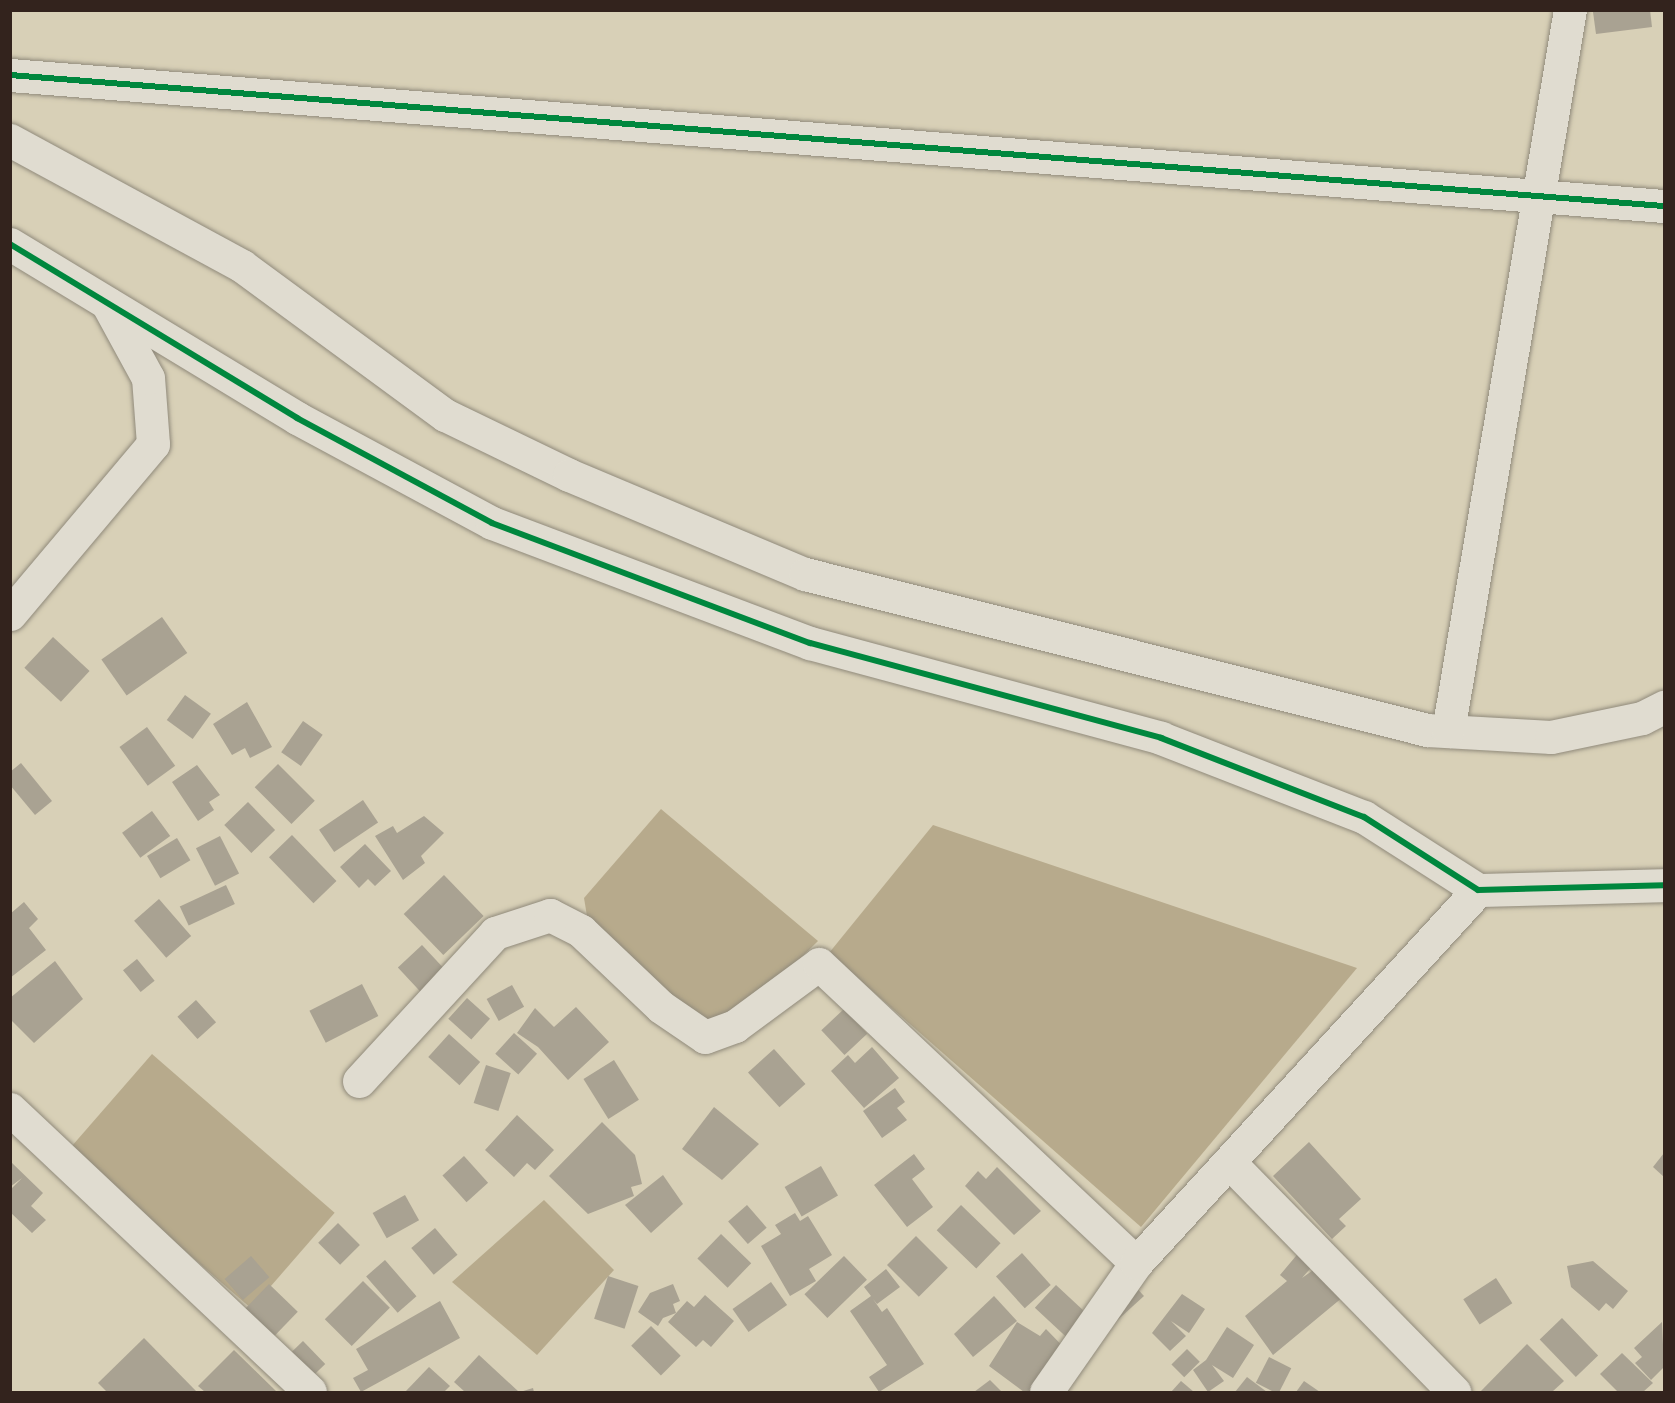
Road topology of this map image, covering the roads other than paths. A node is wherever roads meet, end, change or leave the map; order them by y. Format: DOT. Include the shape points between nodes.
graph roads {
  1 [pos="1570,10"];
  2 [pos="10,75"];
  3 [pos="10,140"];
  4 [pos="1538,196"];
  5 [pos="1665,206"];
  6 [pos="10,244"];
  7 [pos="107,303"];
  8 [pos="10,614"];
  9 [pos="1665,707"];
  10 [pos="1448,731"];
  11 [pos="1665,885"];
  12 [pos="1478,890"];
  13 [pos="359,1081"];
  14 [pos="10,1109"];
  15 [pos="1229,1162"];
  16 [pos="1136,1263"];
  17 [pos="310,1392"];
  18 [pos="1046,1392"];
  19 [pos="1454,1392"];
  1 -- 4 [label="street"];
  2 -- 4 [label="street"];
  3 -- 10 [label="street" via="242,266 445,415 569,475 806,574 1427,730"];
  4 -- 5 [label="street"];
  4 -- 10 [label="street"];
  6 -- 7 [label="street"];
  7 -- 8 [label="street" via="148,378 153,444"];
  7 -- 12 [label="street" via="297,418 492,523 810,643 1161,738 1364,817"];
  9 -- 10 [label="street" via="1642,718 1551,737"];
  11 -- 12 [label="street"];
  12 -- 15 [label="street"];
  13 -- 16 [label="street" via="495,933 550,915 580,931 660,1007 705,1037 735,1026 819,964"];
  14 -- 17 [label="street"];
  15 -- 16 [label="street"];
  15 -- 19 [label="street"];
  16 -- 18 [label="street"];
}
